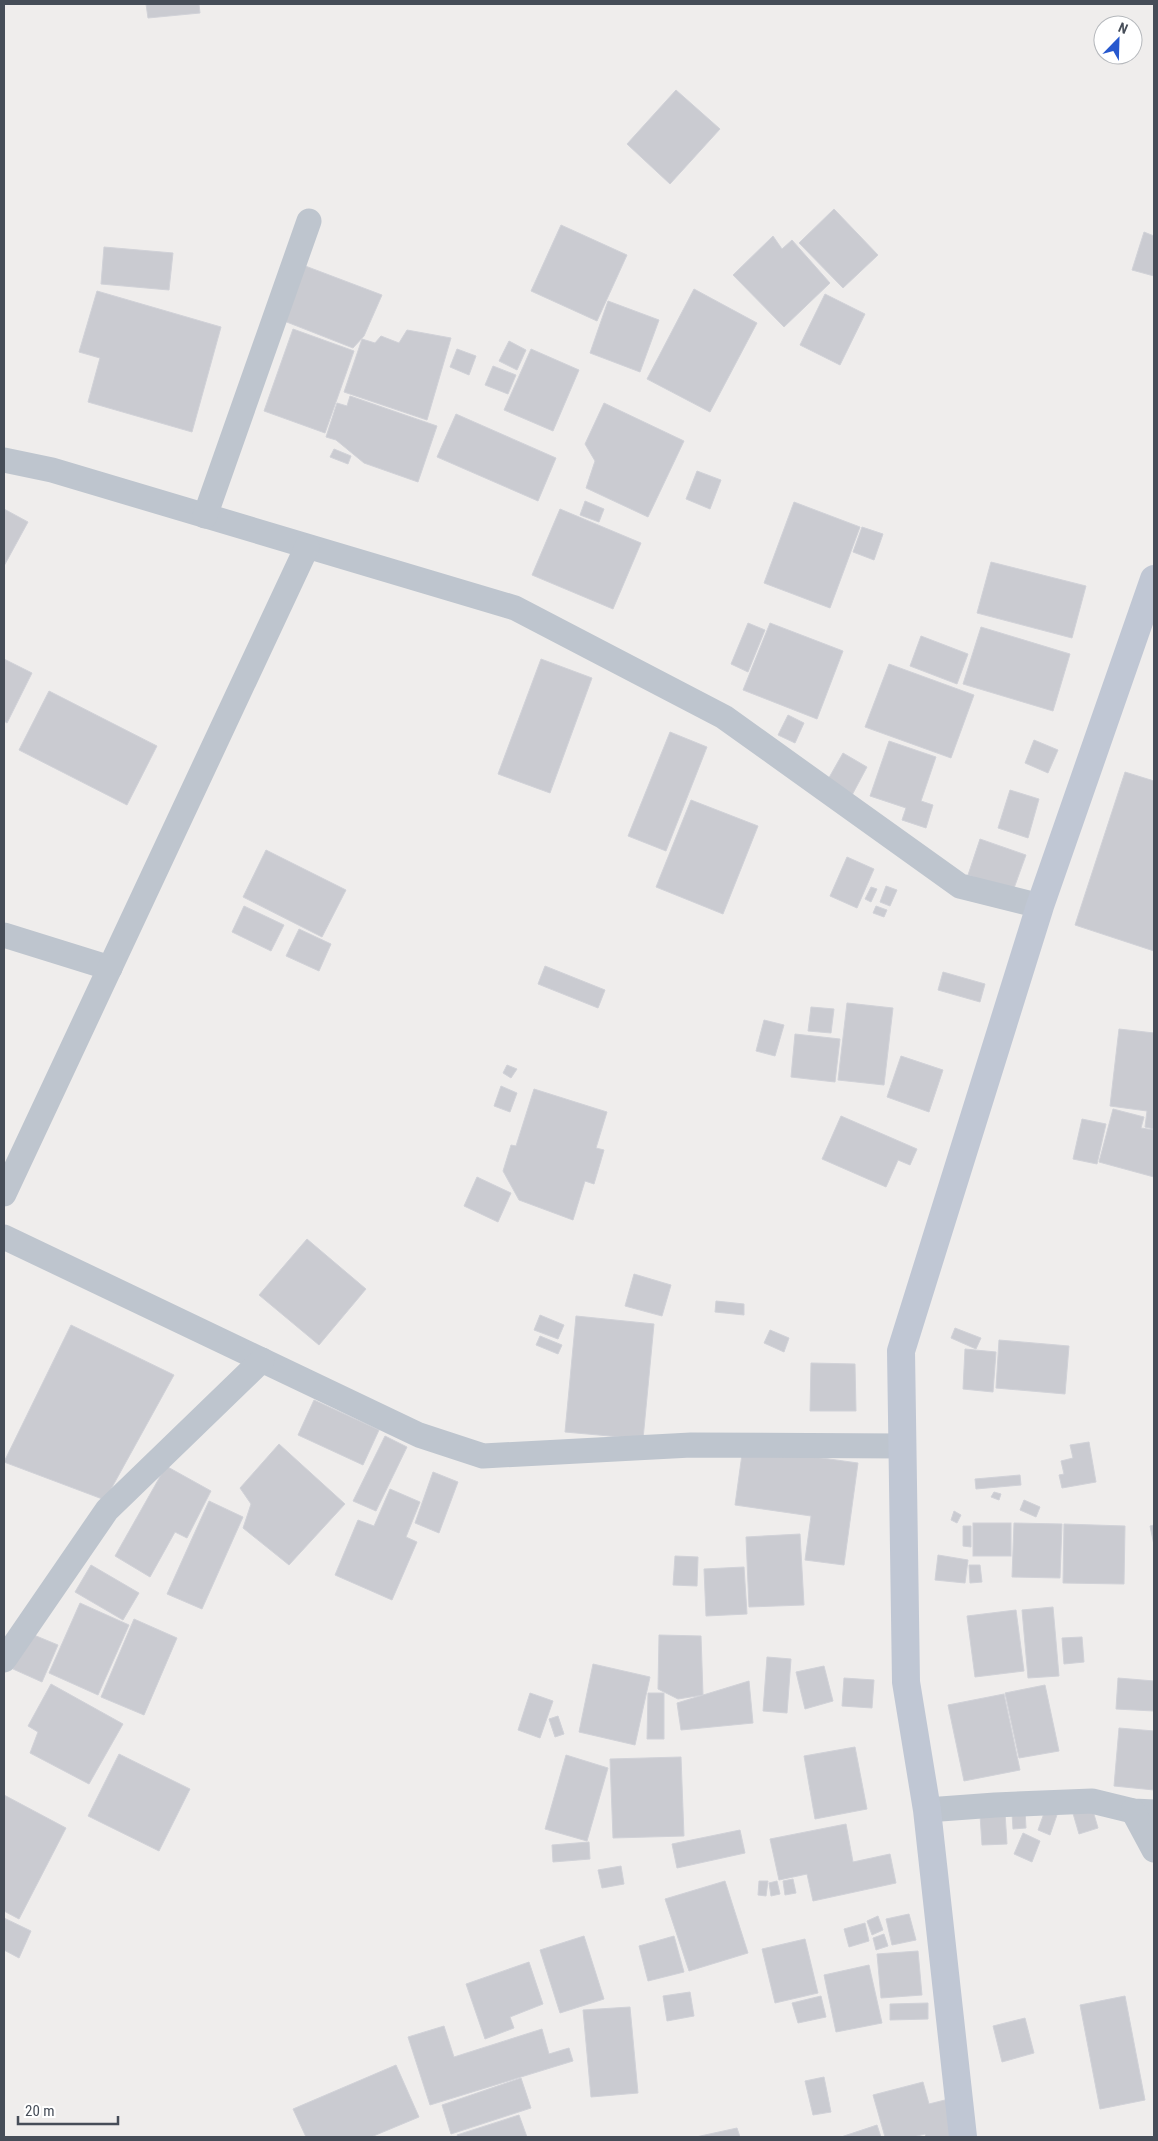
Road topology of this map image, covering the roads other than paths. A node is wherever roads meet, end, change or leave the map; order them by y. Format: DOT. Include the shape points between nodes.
graph roads {
  1 [pos="309,221"];
  2 [pos="4,460"];
  3 [pos="205,516"];
  4 [pos="308,546"];
  5 [pos="1154,579"];
  6 [pos="1040,906"];
  7 [pos="4,935"];
  8 [pos="110,968"];
  9 [pos="4,1194"];
  10 [pos="4,1237"];
  11 [pos="262,1360"];
  12 [pos="902,1446"];
  13 [pos="4,1660"];
  14 [pos="927,1810"];
  15 [pos="1143,1811"];
  16 [pos="1154,1850"];
  17 [pos="963,2137"];
  1 -- 3 [label="street"];
  2 -- 3 [label="street" via="52,470"];
  3 -- 4 [label="street"];
  4 -- 6 [label="street" via="515,608 724,717 960,886"];
  4 -- 8 [label="street"];
  5 -- 6 [label="main road"];
  6 -- 12 [label="main road" via="901,1352"];
  7 -- 8 [label="street"];
  8 -- 9 [label="street"];
  10 -- 11 [label="street"];
  11 -- 12 [label="street" via="420,1435 483,1456 691,1445"];
  11 -- 13 [label="street" via="107,1510"];
  12 -- 14 [label="main road" via="906,1682"];
  14 -- 15 [label="street" via="1092,1801"];
  14 -- 17 [label="main road"];
  15 -- 16 [label="street"];
}
